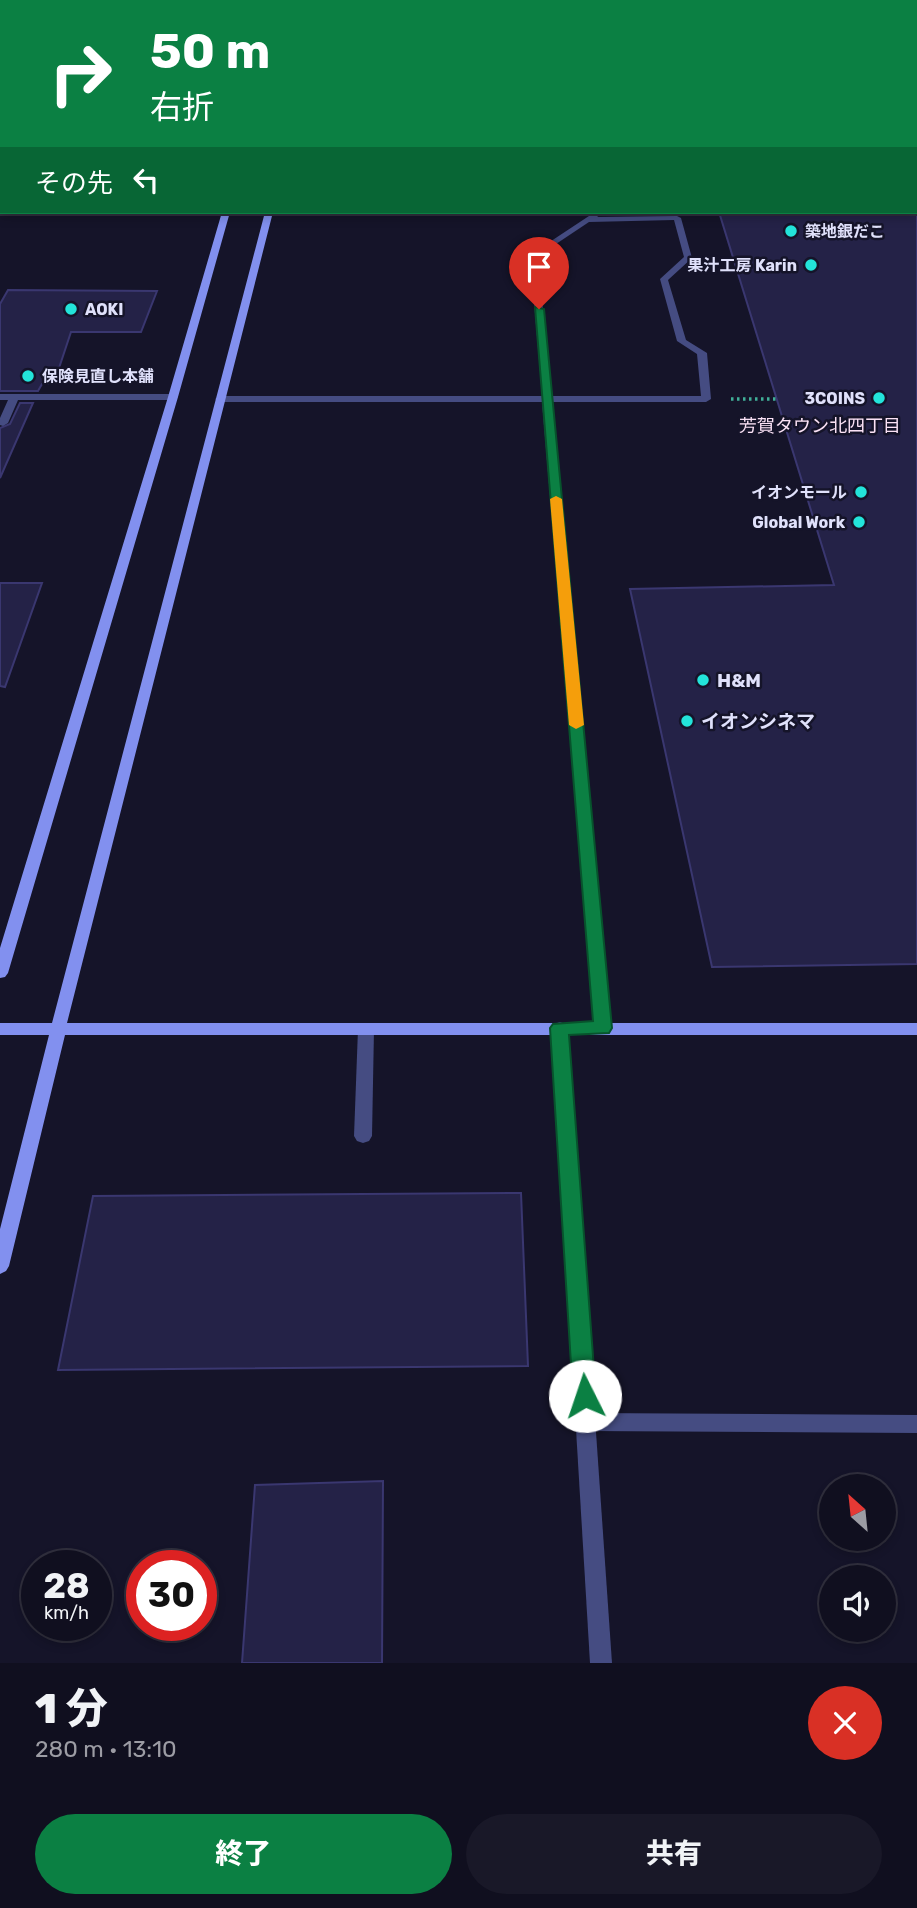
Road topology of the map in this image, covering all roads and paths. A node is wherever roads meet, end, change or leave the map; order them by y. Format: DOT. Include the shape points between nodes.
graph roads {
  1 [pos="225,214"];
  2 [pos="267,214"];
  3 [pos="597,214"];
  4 [pos="587,220"];
  5 [pos="0,397"];
  6 [pos="14,397"];
  7 [pos="173,397"];
  8 [pos="547,398"];
  9 [pos="220,399"];
  10 [pos="706,399"];
  11 [pos="776,399"];
  12 [pos="3,423"];
  13 [pos="0,972"];
  14 [pos="559,1028"];
  15 [pos="603,1028"];
  16 [pos="0,1029"];
  17 [pos="58,1029"];
  18 [pos="366,1029"];
  19 [pos="917,1029"];
  20 [pos="363,1136"];
  21 [pos="0,1266"];
  22 [pos="586,1422"];
  23 [pos="917,1424"];
  24 [pos="601,1663"];
  1 -- 7 [label="street"];
  2 -- 9 [label="street"];
  3 -- 4 [label="street"];
  4 -- 8 [label="street" via="534,255"];
  4 -- 10 [label="street" via="677,218 688,258 664,279 682,341 702,353"];
  5 -- 6 [label="street"];
  6 -- 7 [label="street"];
  6 -- 12 [label="street"];
  7 -- 13 [label="street"];
  8 -- 9 [label="street"];
  8 -- 10 [label="street"];
  8 -- 15 [label="street"];
  9 -- 17 [label="street"];
  10 -- 11 [label="path"];
  14 -- 15 [label="street"];
  14 -- 18 [label="street"];
  14 -- 22 [label="street"];
  15 -- 19 [label="street"];
  16 -- 17 [label="street"];
  17 -- 18 [label="street"];
  17 -- 21 [label="street"];
  18 -- 20 [label="street"];
  22 -- 23 [label="street"];
  22 -- 24 [label="street"];
}
